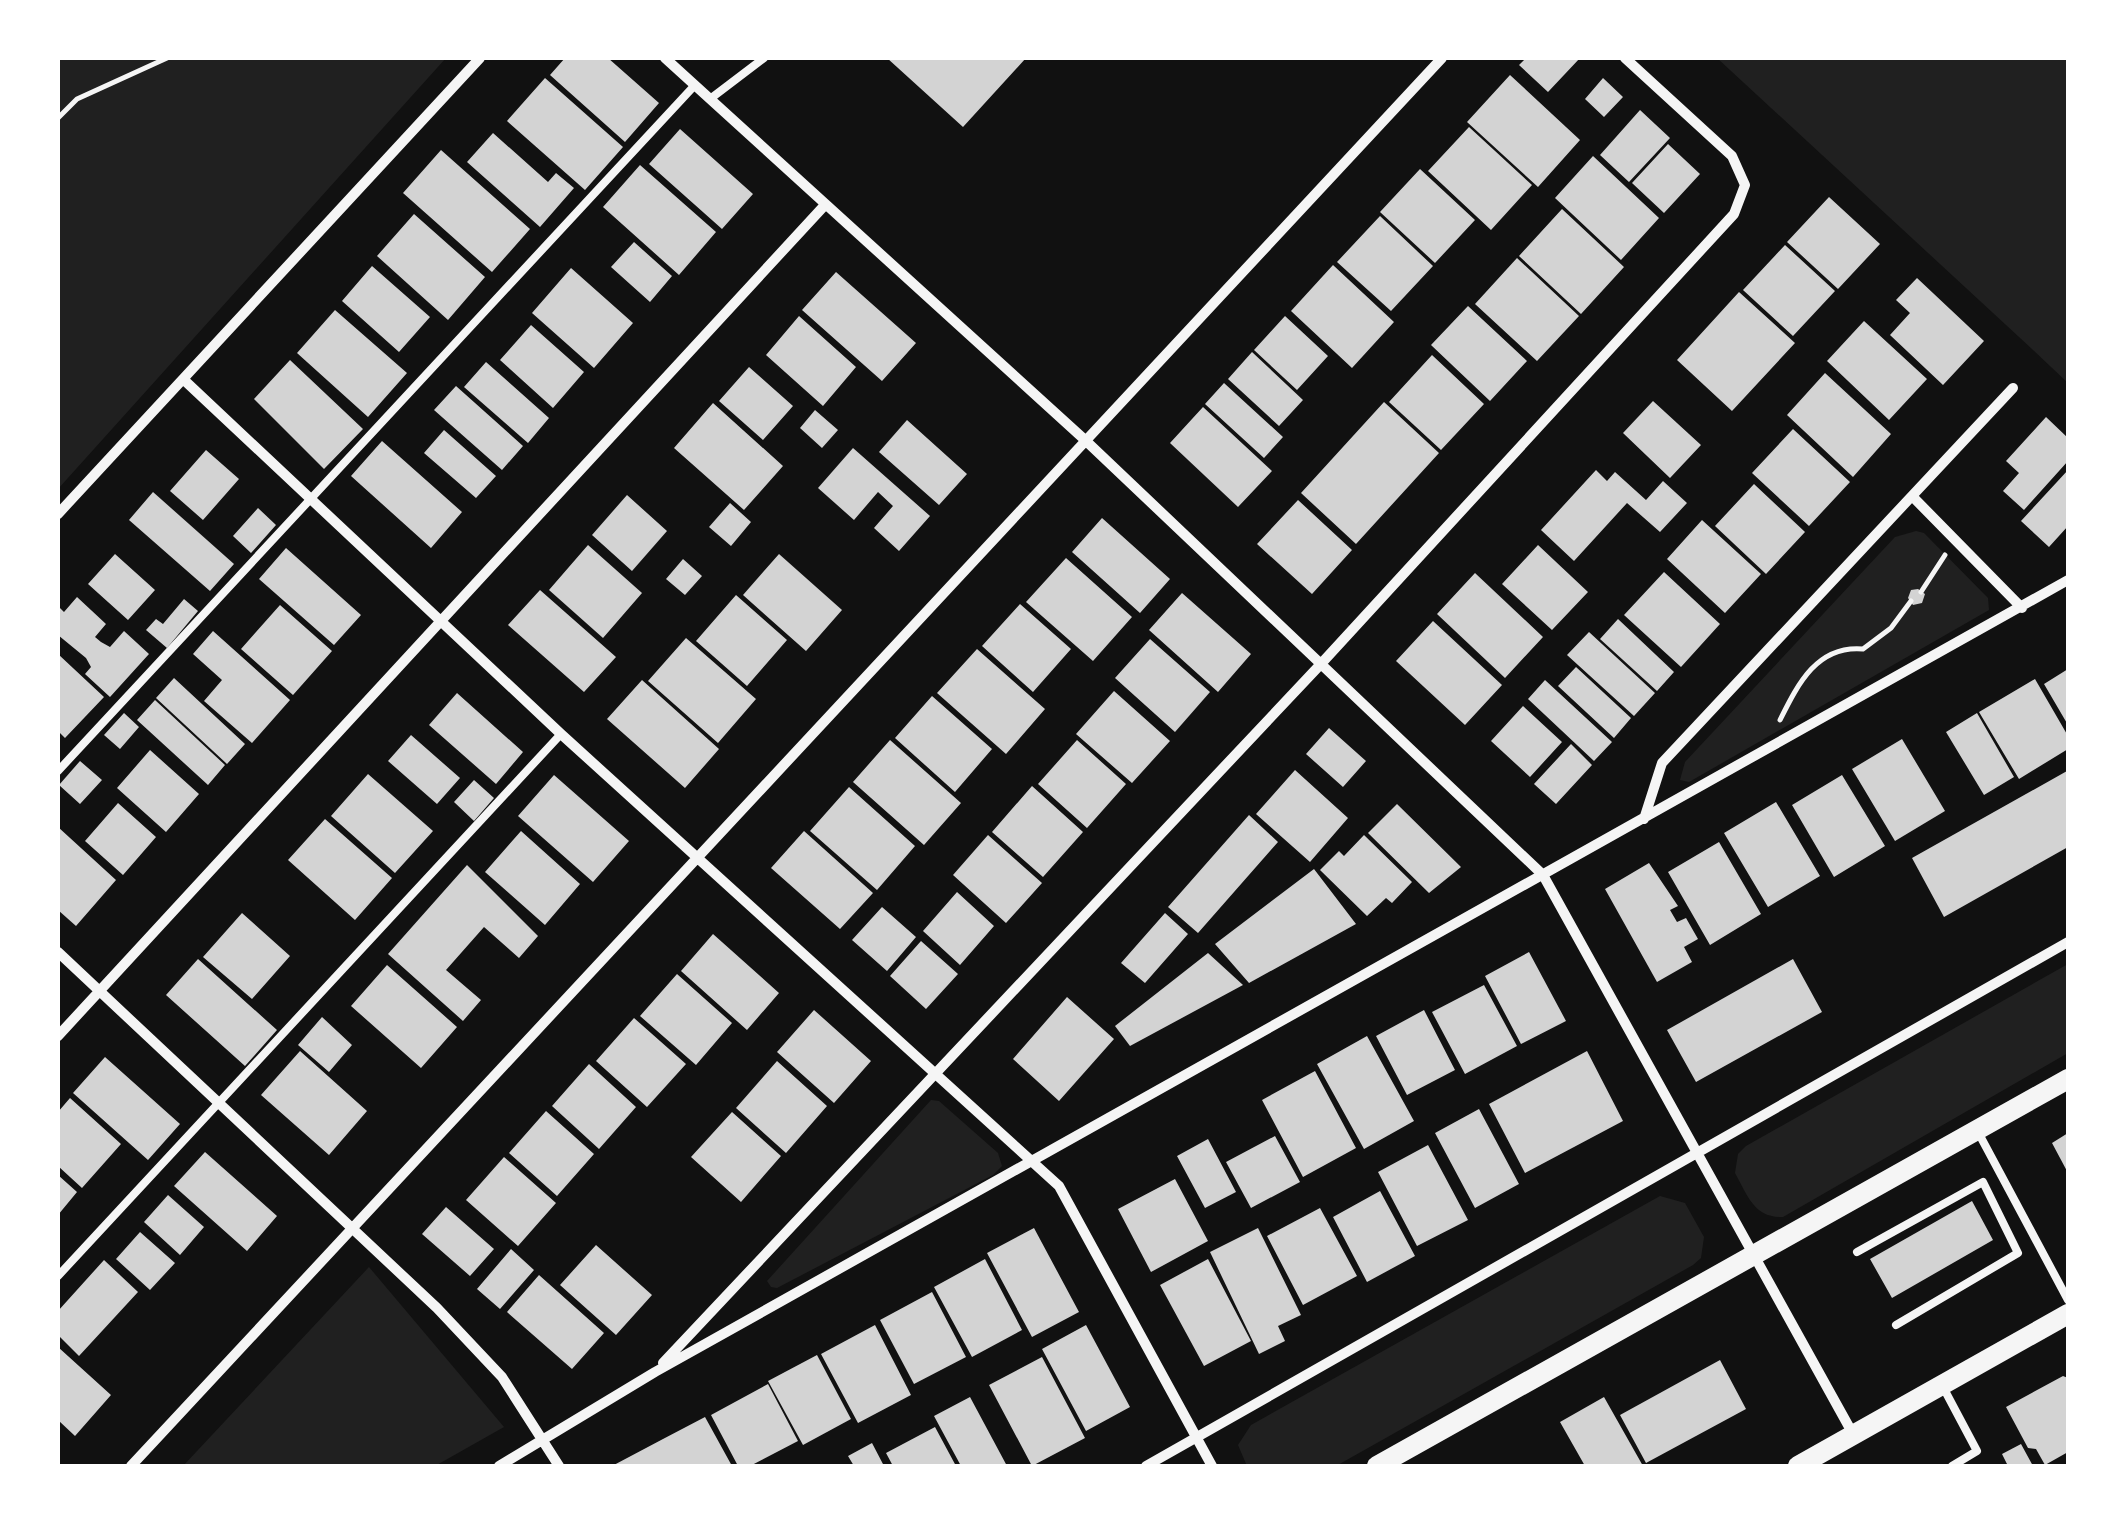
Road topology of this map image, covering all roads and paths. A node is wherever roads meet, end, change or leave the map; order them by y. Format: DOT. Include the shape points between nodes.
graph roads {
  1 [pos="167,58"];
  2 [pos="480,58"];
  3 [pos="666,58"];
  4 [pos="764,58"];
  5 [pos="1442,58"];
  6 [pos="1625,58"];
  7 [pos="695,85"];
  8 [pos="710,99"];
  9 [pos="58,118"];
  10 [pos="824,206"];
  11 [pos="182,379"];
  12 [pos="2013,388"];
  13 [pos="1085,440"];
  14 [pos="1912,496"];
  15 [pos="310,500"];
  16 [pos="58,514"];
  17 [pos="1956,542"];
  18 [pos="2068,580"];
  19 [pos="1921,592"];
  20 [pos="1911,601"];
  21 [pos="2022,608"];
  22 [pos="443,619"];
  23 [pos="1319,666"];
  24 [pos="561,734"];
  25 [pos="1764,754"];
  26 [pos="58,772"];
  27 [pos="1644,819"];
  28 [pos="697,855"];
  29 [pos="1542,875"];
  30 [pos="2068,942"];
  31 [pos="58,952"];
  32 [pos="100,990"];
  33 [pos="58,1036"];
  34 [pos="934,1070"];
  35 [pos="2068,1079"];
  36 [pos="216,1106"];
  37 [pos="1977,1131"];
  38 [pos="1696,1151"];
  39 [pos="1031,1164"];
  40 [pos="352,1228"];
  41 [pos="1857,1252"];
  42 [pos="1756,1256"];
  43 [pos="58,1276"];
  44 [pos="2068,1300"];
  45 [pos="2068,1314"];
  46 [pos="1896,1325"];
  47 [pos="655,1372"];
  48 [pos="1943,1387"];
  49 [pos="1854,1435"];
  50 [pos="1198,1438"];
  51 [pos="544,1441"];
  52 [pos="1955,1464"];
  53 [pos="131,1466"];
  54 [pos="499,1466"];
  55 [pos="558,1466"];
  56 [pos="1146,1466"];
  57 [pos="1212,1466"];
  58 [pos="1377,1466"];
  59 [pos="1798,1466"];
  1 -- 9 [label="path" via="77,99"];
  2 -- 11 [label="street"];
  3 -- 7 [label="street"];
  4 -- 8 [label="lane"];
  5 -- 13 [label="street"];
  6 -- 23 [label="street" via="1732,156 1745,184 1734,214"];
  7 -- 8 [label="street"];
  7 -- 15 [label="lane"];
  8 -- 10 [label="street"];
  10 -- 13 [label="street"];
  10 -- 22 [label="street"];
  11 -- 15 [label="street"];
  11 -- 16 [label="street"];
  12 -- 14 [label="street"];
  13 -- 23 [label="street"];
  13 -- 28 [label="street"];
  14 -- 17 [label="street"];
  14 -- 27 [label="street" via="1662,763"];
  15 -- 22 [label="street"];
  15 -- 26 [label="lane"];
  17 -- 19 [label="path"];
  17 -- 21 [label="street"];
  18 -- 21 [label="street"];
  20 -- 25 [label="path" via="1863,649 1848,648 1804,671"];
  21 -- 25 [label="street"];
  22 -- 24 [label="street"];
  22 -- 32 [label="street"];
  23 -- 29 [label="street"];
  23 -- 34 [label="street"];
  24 -- 28 [label="street"];
  24 -- 36 [label="lane"];
  25 -- 27 [label="street"];
  27 -- 29 [label="street"];
  28 -- 34 [label="street"];
  28 -- 40 [label="street"];
  29 -- 38 [label="street"];
  29 -- 39 [label="street"];
  30 -- 38 [label="street"];
  31 -- 32 [label="street"];
  32 -- 33 [label="street"];
  32 -- 36 [label="street"];
  34 -- 39 [label="street"];
  34 -- 47 [label="street"];
  35 -- 37 [label="main road"];
  36 -- 40 [label="street"];
  36 -- 43 [label="lane"];
  37 -- 42 [label="main road"];
  37 -- 44 [label="lane"];
  38 -- 42 [label="street"];
  38 -- 50 [label="street"];
  39 -- 47 [label="street"];
  39 -- 50 [label="street" via="1059,1186"];
  40 -- 51 [label="street" via="502,1377"];
  40 -- 53 [label="street"];
  41 -- 46 [label="lane" via="1984,1182 2018,1253"];
  42 -- 49 [label="street"];
  42 -- 58 [label="main road"];
  45 -- 48 [label="main road"];
  47 -- 51 [label="street"];
  48 -- 49 [label="main road"];
  48 -- 52 [label="lane" via="1977,1451"];
  49 -- 59 [label="main road"];
  50 -- 56 [label="street"];
  50 -- 57 [label="street"];
  51 -- 54 [label="street"];
  51 -- 55 [label="street"];
}
